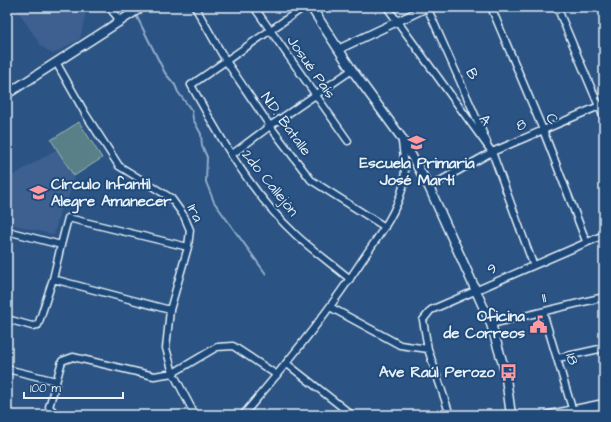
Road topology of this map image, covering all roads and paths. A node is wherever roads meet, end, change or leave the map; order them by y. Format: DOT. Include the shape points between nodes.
graph roads {
  1 [pos="109,7"];
  2 [pos="195,7"];
  3 [pos="254,7"];
  4 [pos="304,7"];
  5 [pos="311,7"];
  6 [pos="387,7"];
  7 [pos="428,7"];
  8 [pos="491,7"];
  9 [pos="557,7"];
  10 [pos="140,8"];
  11 [pos="124,19"];
  12 [pos="396,21"];
  13 [pos="270,31"];
  14 [pos="339,49"];
  15 [pos="226,60"];
  16 [pos="56,62"];
  17 [pos="352,70"];
  18 [pos="7,94"];
  19 [pos="315,95"];
  20 [pos="602,105"];
  21 [pos="604,118"];
  22 [pos="270,126"];
  23 [pos="543,130"];
  24 [pos="401,137"];
  25 [pos="348,140"];
  26 [pos="492,152"];
  27 [pos="231,155"];
  28 [pos="429,187"];
  29 [pos="385,227"];
  30 [pos="7,231"];
  31 [pos="604,235"];
  32 [pos="586,241"];
  33 [pos="61,245"];
  34 [pos="188,247"];
  35 [pos="534,264"];
  36 [pos="53,279"];
  37 [pos="350,279"];
  38 [pos="476,290"];
  39 [pos="604,297"];
  40 [pos="330,307"];
  41 [pos="170,310"];
  42 [pos="543,312"];
  43 [pos="7,319"];
  44 [pos="491,324"];
  45 [pos="604,348"];
  46 [pos="428,349"];
  47 [pos="558,358"];
  48 [pos="286,363"];
  49 [pos="7,369"];
  50 [pos="172,373"];
  51 [pos="277,375"];
  52 [pos="56,381"];
  53 [pos="604,404"];
  54 [pos="574,413"];
  55 [pos="56,415"];
  56 [pos="195,415"];
  57 [pos="243,415"];
  58 [pos="352,415"];
  59 [pos="450,415"];
  60 [pos="512,415"];
  61 [pos="550,415"];
  1 -- 11 [label="street"];
  2 -- 15 [label="street, N.D. Batalle"];
  3 -- 13 [label="street, Josué País"];
  4 -- 13 [label="street"];
  5 -- 14 [label="main road"];
  6 -- 12 [label="street, A"];
  7 -- 12 [label="street"];
  7 -- 26 [label="street, B"];
  8 -- 23 [label="street, C"];
  9 -- 20 [label="street"];
  10 -- 11 [label="main road"];
  11 -- 16 [label="main road"];
  12 -- 14 [label="street"];
  12 -- 26 [label="street, A"];
  13 -- 15 [label="street"];
  13 -- 19 [label="street, Josué País"];
  14 -- 17 [label="main road"];
  15 -- 22 [label="street, N.D. Batalle"];
  15 -- 27 [label="street, 2do Callejón" via="191,85"];
  16 -- 18 [label="main road"];
  16 -- 34 [label="street, 1ra" via="119,166 171,198 184,216 190,230"];
  17 -- 19 [label="street"];
  17 -- 24 [label="main road"];
  19 -- 22 [label="street"];
  19 -- 25 [label="street, Josué País"];
  20 -- 21 [label="street"];
  20 -- 23 [label="street, 8"];
  22 -- 27 [label="street"];
  22 -- 29 [label="street, N.D. Batalle" via="311,180"];
  23 -- 26 [label="street, 8"];
  23 -- 32 [label="street, C"];
  24 -- 28 [label="main road"];
  24 -- 29 [label="street" via="405,162 402,190"];
  26 -- 28 [label="street, 8"];
  26 -- 35 [label="street, A"];
  27 -- 37 [label="street, 2do Callejón" via="249,182 295,234"];
  28 -- 38 [label="main road"];
  29 -- 37 [label="street"];
  30 -- 33 [label="street"];
  31 -- 32 [label="street, 9"];
  32 -- 35 [label="street, 9"];
  33 -- 34 [label="street" via="68,218"];
  33 -- 36 [label="street"];
  34 -- 41 [label="street, 1ra"];
  35 -- 38 [label="street, 9"];
  36 -- 41 [label="street"];
  36 -- 43 [label="street" via="38,325 32,326"];
  37 -- 40 [label="street"];
  38 -- 44 [label="main road"];
  38 -- 46 [label="street, 9" via="431,310 423,320"];
  39 -- 42 [label="street, 11"];
  40 -- 46 [label="street" via="400,345"];
  40 -- 48 [label="street"];
  41 -- 50 [label="street, 1ra" via="166,348"];
  42 -- 44 [label="street, 11"];
  42 -- 47 [label="street, 18"];
  44 -- 60 [label="main road" via="504,371"];
  45 -- 47 [label="street"];
  46 -- 59 [label="street, 9"];
  47 -- 54 [label="street, 18"];
  48 -- 51 [label="street"];
  48 -- 58 [label="street"];
  49 -- 52 [label="street"];
  50 -- 51 [label="street" via="217,347 233,346"];
  50 -- 52 [label="street" via="154,376 73,357 62,361"];
  50 -- 56 [label="street, 1ra"];
  51 -- 57 [label="street"];
  52 -- 55 [label="street" via="49,408"];
  53 -- 54 [label="main road"];
  54 -- 61 [label="main road"];
}
